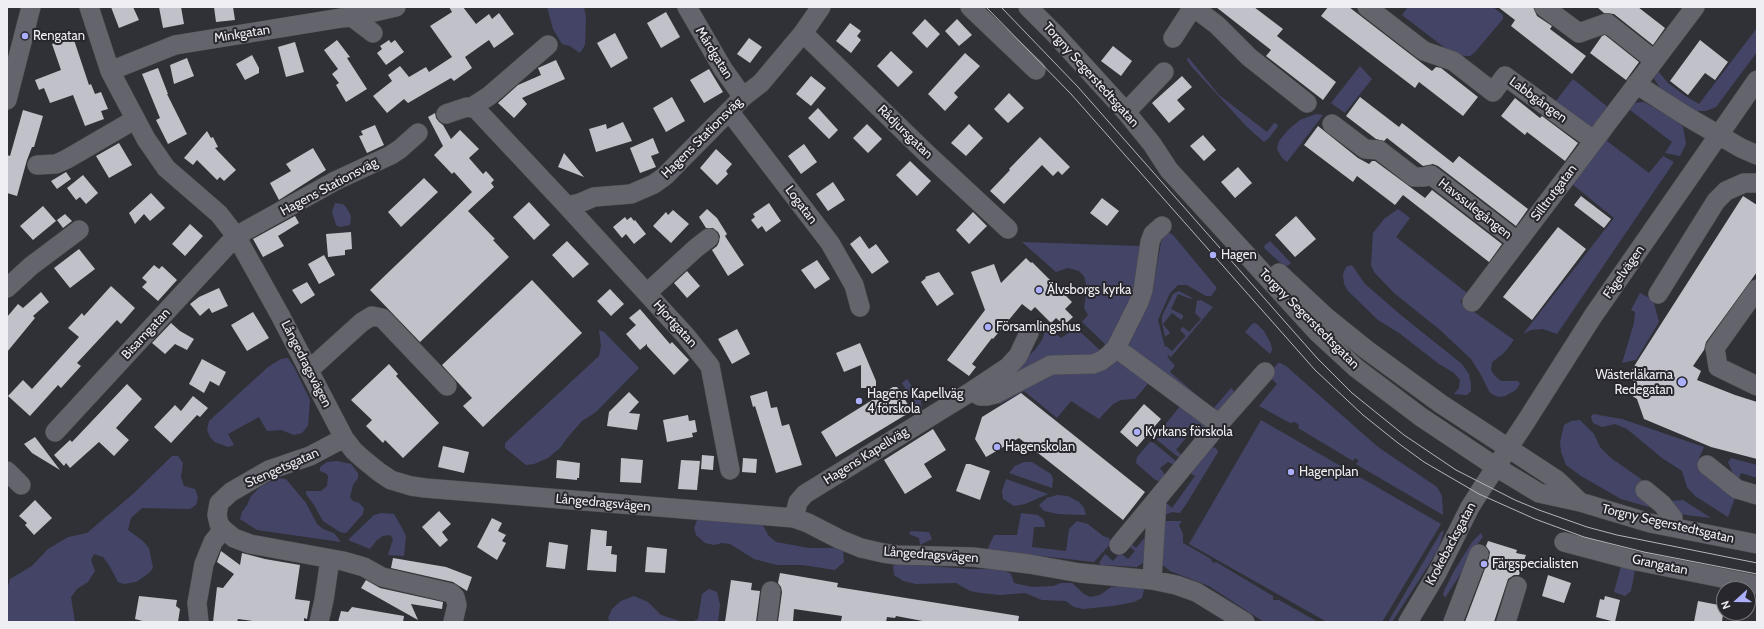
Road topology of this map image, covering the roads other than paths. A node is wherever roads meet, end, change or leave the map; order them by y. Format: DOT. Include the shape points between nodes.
graph roads {
  1 [pos="31,7"];
  2 [pos="89,7"];
  3 [pos="396,7"];
  4 [pos="687,7"];
  5 [pos="822,7"];
  6 [pos="970,7"];
  7 [pos="1028,7"];
  8 [pos="1193,7"];
  9 [pos="1367,7"];
  10 [pos="1544,7"];
  11 [pos="1695,7"];
  12 [pos="352,17"];
  13 [pos="373,33"];
  14 [pos="803,33"];
  15 [pos="1173,38"];
  16 [pos="548,45"];
  17 [pos="1654,60"];
  18 [pos="1036,70"];
  19 [pos="110,71"];
  20 [pos="1164,72"];
  21 [pos="1757,80"];
  22 [pos="1636,84"];
  23 [pos="743,97"];
  24 [pos="7,100"];
  25 [pos="1307,102"];
  26 [pos="472,107"];
  27 [pos="729,111"];
  28 [pos="1126,112"];
  29 [pos="446,114"];
  30 [pos="134,120"];
  31 [pos="1332,124"];
  32 [pos="418,133"];
  33 [pos="1719,134"];
  34 [pos="1594,140"];
  35 [pos="1152,144"];
  36 [pos="1757,155"];
  37 [pos="37,165"];
  38 [pos="1757,183"];
  39 [pos="568,206"];
  40 [pos="1162,226"];
  41 [pos="1008,229"];
  42 [pos="79,230"];
  43 [pos="236,236"];
  44 [pos="709,238"];
  45 [pos="1517,241"];
  46 [pos="7,288"];
  47 [pos="1757,289"];
  48 [pos="647,293"];
  49 [pos="1658,294"];
  50 [pos="1472,302"];
  51 [pos="860,307"];
  52 [pos="1029,333"];
  53 [pos="1116,348"];
  54 [pos="309,370"];
  55 [pos="1265,372"];
  56 [pos="447,386"];
  57 [pos="1757,386"];
  58 [pos="972,391"];
  59 [pos="1219,424"];
  60 [pos="55,432"];
  61 [pos="344,438"];
  62 [pos="1509,448"];
  63 [pos="1707,465"];
  64 [pos="1496,467"];
  65 [pos="730,470"];
  66 [pos="7,471"];
  67 [pos="21,486"];
  68 [pos="1645,490"];
  69 [pos="1757,494"];
  70 [pos="1157,499"];
  71 [pos="1580,502"];
  72 [pos="794,518"];
  73 [pos="1672,527"];
  74 [pos="223,529"];
  75 [pos="1564,542"];
  76 [pos="1757,544"];
  77 [pos="1119,545"];
  78 [pos="1479,554"];
  79 [pos="330,559"];
  80 [pos="1152,580"];
  81 [pos="1757,585"];
  82 [pos="1517,586"];
  83 [pos="771,591"];
  84 [pos="199,622"];
  85 [pos="319,622"];
  86 [pos="453,622"];
  87 [pos="767,622"];
  88 [pos="1245,622"];
  89 [pos="1408,622"];
  90 [pos="1453,622"];
  91 [pos="1506,622"];
  1 -- 24 [label="street"];
  2 -- 19 [label="street, Långedragsvägen"];
  3 -- 12 [label="street, Minkgatan"];
  4 -- 23 [label="street, Mårdgatan" via="723,69"];
  5 -- 14 [label="street, Hagens Stationsväg"];
  6 -- 18 [label="street"];
  7 -- 28 [label="street, Torgny Segerstedtsgatan"];
  8 -- 15 [label="street"];
  8 -- 25 [label="street" via="1217,25 1249,57"];
  9 -- 34 [label="street, Labbgången" via="1424,50 1453,61 1493,92 1505,76"];
  10 -- 17 [label="street" via="1579,33 1607,23"];
  11 -- 17 [label="street, Silltrutgatan"];
  12 -- 13 [label="street"];
  12 -- 19 [label="street, Minkgatan" via="175,45"];
  14 -- 23 [label="street, Hagens Stationsväg" via="761,83"];
  14 -- 41 [label="street, Rådjursgatan"];
  16 -- 26 [label="street" via="489,96"];
  17 -- 22 [label="street, Silltrutgatan"];
  19 -- 30 [label="street, Långedragsvägen"];
  20 -- 28 [label="street"];
  21 -- 33 [label="street, Fågelvägen"];
  22 -- 33 [label="street"];
  22 -- 34 [label="street, Silltrutgatan"];
  23 -- 27 [label="street, Hagens Stationsväg"];
  26 -- 29 [label="street" via="459,108"];
  26 -- 39 [label="street"];
  27 -- 39 [label="street, Hagens Stationsväg" via="675,168 654,184 632,194 594,197"];
  27 -- 51 [label="street, Logatan" via="830,244 854,285"];
  28 -- 35 [label="street, Torgny Segerstedtsgatan"];
  30 -- 37 [label="street" via="67,159 56,164"];
  30 -- 43 [label="street, Långedragsvägen" via="160,160 219,214"];
  31 -- 45 [label="street, Havssulegången" via="1365,149 1379,150 1414,177 1431,175"];
  32 -- 43 [label="street, Hagens Stationsväg" via="391,155 335,181"];
  33 -- 36 [label="street"];
  33 -- 62 [label="street, Fågelvägen" via="1593,316"];
  34 -- 45 [label="street, Silltrutgatan"];
  35 -- 62 [label="street, Torgny Segerstedtsgatan" via="1177,162 1262,257 1326,317 1411,383"];
  35 -- 64 [label="street, Torgny Segerstedtsgatan" via="1169,170 1313,327 1356,368 1421,417"];
  38 -- 49 [label="street" via="1744,183 1726,191 1716,202"];
  39 -- 48 [label="street, Hjortgatan"];
  40 -- 53 [label="street" via="1153,234 1143,290"];
  42 -- 46 [label="street" via="31,266"];
  43 -- 54 [label="street, Långedragsvägen"];
  43 -- 60 [label="street, Bisamgatan"];
  44 -- 48 [label="street"];
  45 -- 50 [label="street, Silltrutgatan"];
  47 -- 57 [label="street" via="1715,348 1718,367"];
  48 -- 65 [label="street, Hjortgatan" via="710,366"];
  52 -- 58 [label="street, Hagens Kapellväg" via="1018,356 1008,367"];
  53 -- 58 [label="street" via="1101,361 1093,364 1051,365 995,394 980,396"];
  53 -- 59 [label="street"];
  54 -- 56 [label="street" via="372,316 387,323"];
  54 -- 61 [label="street, Långedragsvägen"];
  55 -- 59 [label="street"];
  58 -- 72 [label="street, Hagens Kapellväg" via="805,494 798,502"];
  59 -- 70 [label="street"];
  61 -- 72 [label="street, Långedragsvägen" via="354,451 379,472 392,480 411,486"];
  61 -- 74 [label="street, Stengetsgatan" via="310,456 264,473 223,498 219,503 218,515 219,524"];
  62 -- 64 [label="street, Fågelvägen"];
  62 -- 71 [label="street, Torgny Segerstedtsgatan" via="1557,480"];
  63 -- 69 [label="street" via="1737,489"];
  64 -- 71 [label="street, Torgny Segerstedtsgatan" via="1539,493"];
  64 -- 89 [label="street, Krokebacksgatan" via="1470,507 1436,575"];
  66 -- 67 [label="street"];
  68 -- 73 [label="street" via="1662,504 1673,518"];
  70 -- 77 [label="street"];
  70 -- 80 [label="street"];
  71 -- 73 [label="street, Torgny Segerstedtsgatan" via="1619,515"];
  72 -- 80 [label="street, Långedragsvägen" via="861,548 883,553 973,557 1080,573"];
  73 -- 76 [label="street, Torgny Segerstedtsgatan"];
  74 -- 79 [label="street" via="242,542"];
  74 -- 84 [label="street" via="213,542 204,564 197,603"];
  75 -- 81 [label="street, Grangatan" via="1632,560"];
  78 -- 90 [label="street"];
  79 -- 85 [label="street"];
  79 -- 86 [label="street" via="364,567 382,578 451,593 457,605"];
  80 -- 88 [label="street, Långedragsvägen" via="1196,592"];
  82 -- 91 [label="street"];
  83 -- 87 [label="street"];
}
